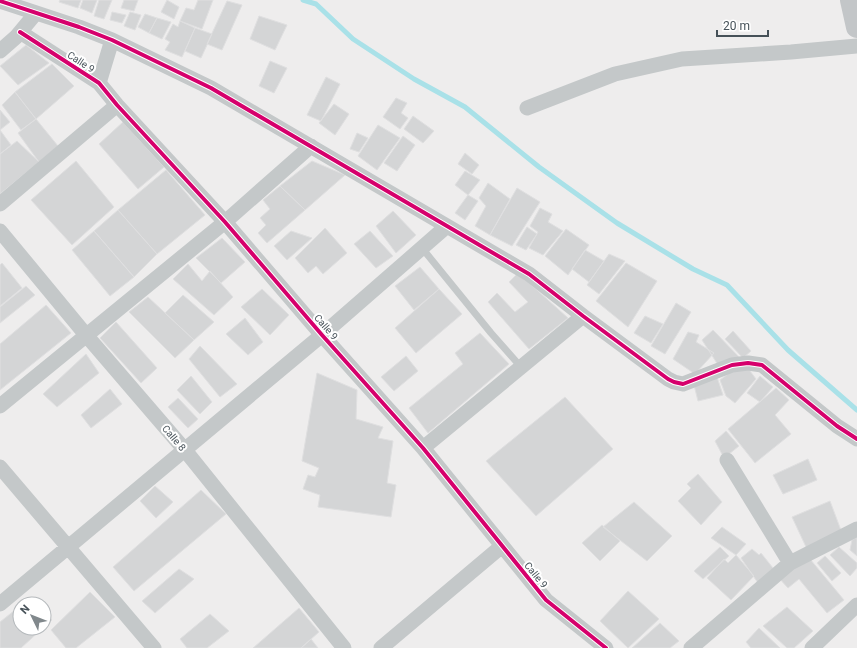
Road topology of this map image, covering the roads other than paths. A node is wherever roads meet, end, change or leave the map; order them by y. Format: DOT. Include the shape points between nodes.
graph roads {
  1 [pos="851,0"];
  2 [pos="0,1"];
  3 [pos="36,12"];
  4 [pos="857,27"];
  5 [pos="20,32"];
  6 [pos="112,40"];
  7 [pos="857,46"];
  8 [pos="0,51"];
  9 [pos="99,83"];
  10 [pos="117,105"];
  11 [pos="527,108"];
  12 [pos="311,146"];
  13 [pos="0,204"];
  14 [pos="225,222"];
  15 [pos="447,226"];
  16 [pos="0,231"];
  17 [pos="422,248"];
  18 [pos="583,316"];
  19 [pos="86,335"];
  20 [pos="322,335"];
  21 [pos="521,367"];
  22 [pos="0,406"];
  23 [pos="857,439"];
  24 [pos="423,448"];
  25 [pos="184,449"];
  26 [pos="727,460"];
  27 [pos="0,467"];
  28 [pos="857,529"];
  29 [pos="502,546"];
  30 [pos="68,547"];
  31 [pos="790,563"];
  32 [pos="0,604"];
  33 [pos="857,605"];
  34 [pos="154,648"];
  35 [pos="344,648"];
  36 [pos="381,648"];
  37 [pos="606,648"];
  38 [pos="691,648"];
  39 [pos="812,648"];
  1 -- 4 [label="main road"];
  2 -- 3 [label="street"];
  3 -- 5 [label="street"];
  3 -- 6 [label="street" via="80,26"];
  5 -- 8 [label="street"];
  5 -- 9 [label="street, Calle 9"];
  6 -- 9 [label="street"];
  6 -- 12 [label="street" via="210,88"];
  7 -- 11 [label="street" via="682,59 616,74"];
  9 -- 10 [label="street, Calle 9"];
  10 -- 13 [label="street"];
  10 -- 14 [label="street, Calle 9"];
  12 -- 14 [label="street"];
  12 -- 15 [label="street"];
  14 -- 19 [label="street"];
  14 -- 20 [label="street, Calle 9"];
  15 -- 17 [label="street"];
  15 -- 18 [label="street" via="529,274"];
  16 -- 19 [label="street, Calle 8"];
  17 -- 20 [label="street"];
  17 -- 21 [label="lane"];
  18 -- 21 [label="street"];
  18 -- 23 [label="street" via="674,382 683,384 732,365 762,365 837,426"];
  19 -- 22 [label="street"];
  19 -- 25 [label="street, Calle 8"];
  20 -- 24 [label="street, Calle 9"];
  20 -- 25 [label="street"];
  21 -- 24 [label="street"];
  24 -- 29 [label="street, Calle 9"];
  25 -- 30 [label="street"];
  25 -- 35 [label="street, Calle 8"];
  26 -- 31 [label="street"];
  27 -- 30 [label="street"];
  28 -- 31 [label="street"];
  29 -- 36 [label="street"];
  29 -- 37 [label="street, Calle 9" via="546,600"];
  30 -- 32 [label="street"];
  30 -- 34 [label="street"];
  31 -- 38 [label="street"];
  33 -- 39 [label="street"];
}
